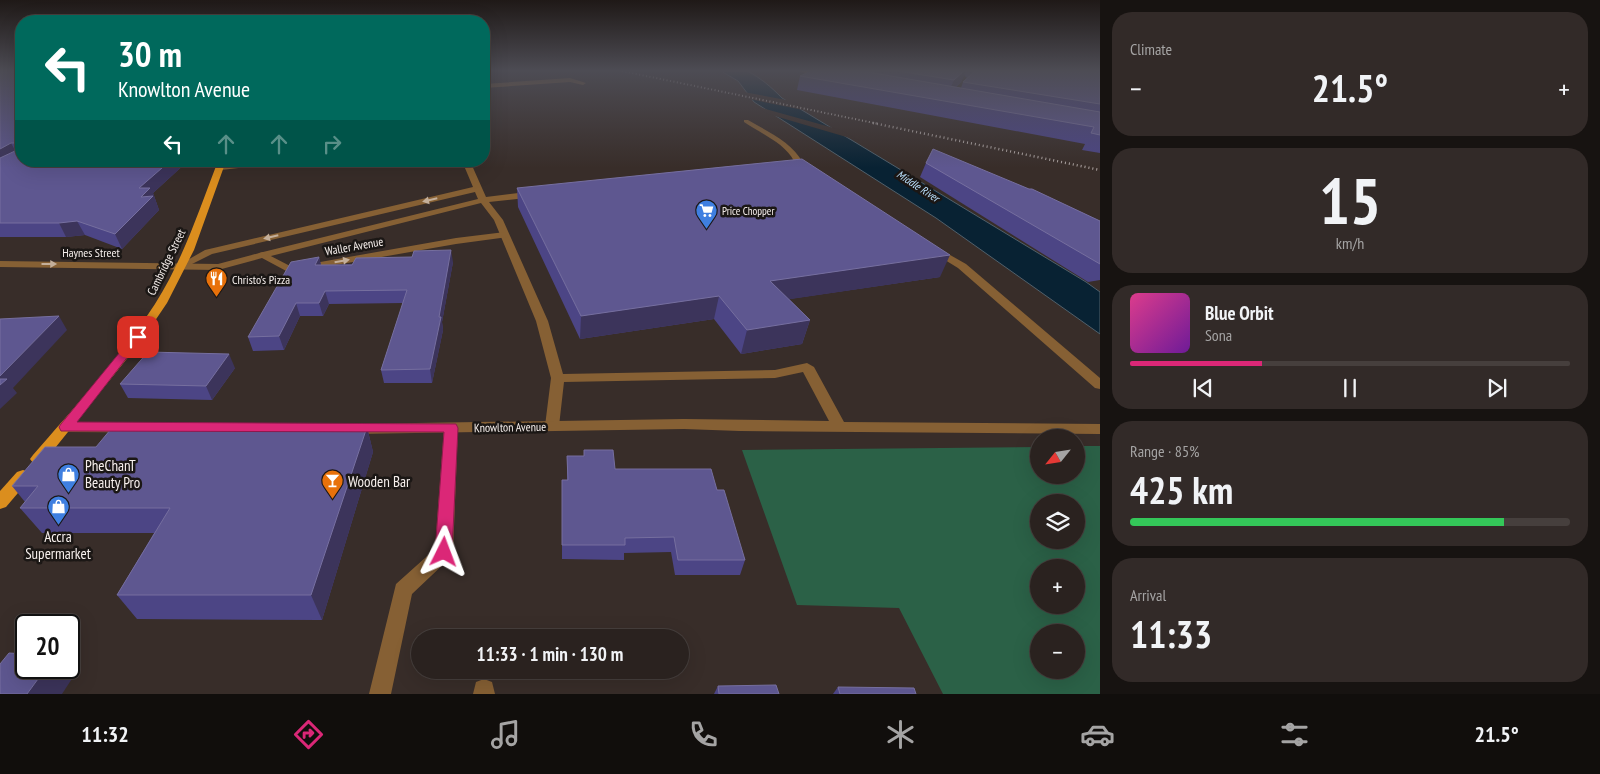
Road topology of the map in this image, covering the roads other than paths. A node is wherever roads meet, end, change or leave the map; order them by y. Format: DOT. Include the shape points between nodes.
graph roads {
  1 [pos="746,121"];
  2 [pos="775,166"];
  3 [pos="220,167"];
  4 [pos="468,167"];
  5 [pos="477,189"];
  6 [pos="546,193"];
  7 [pos="483,200"];
  8 [pos="505,235"];
  9 [pos="928,245"];
  10 [pos="263,255"];
  11 [pos="0,264"];
  12 [pos="182,266"];
  13 [pos="558,378"];
  14 [pos="1100,384"];
  15 [pos="552,426"];
  16 [pos="66,427"];
  17 [pos="839,427"];
  18 [pos="240,428"];
  19 [pos="338,428"];
  20 [pos="451,428"];
  21 [pos="1100,429"];
  22 [pos="0,502"];
  23 [pos="380,694"];
  1 -- 2 [label="street" via="782,142 802,165"];
  3 -- 12 [label="main road, Cambridge Street"];
  4 -- 5 [label="street"];
  5 -- 7 [label="street"];
  5 -- 12 [label="street, one-way" via="208,252"];
  6 -- 7 [label="street"];
  7 -- 8 [label="street"];
  7 -- 10 [label="street"];
  10 -- 8 [label="street, Waller Avenue, one-way" via="290,270"];
  8 -- 13 [label="street" via="542,321"];
  9 -- 14 [label="street" via="962,266"];
  10 -- 12 [label="street" via="218,267"];
  11 -- 12 [label="street, Haynes Street, one-way"];
  12 -- 16 [label="main road, Cambridge Street" via="138,337"];
  13 -- 15 [label="street"];
  13 -- 17 [label="street" via="775,374 806,367"];
  15 -- 17 [label="street, Knowlton Avenue"];
  15 -- 20 [label="street, Knowlton Avenue"];
  16 -- 18 [label="street"];
  16 -- 22 [label="main road, Cambridge Street"];
  17 -- 21 [label="street, Knowlton Avenue"];
  19 -- 20 [label="street, Knowlton Avenue"];
  20 -- 23 [label="street" via="444,552 403,590"];
}
